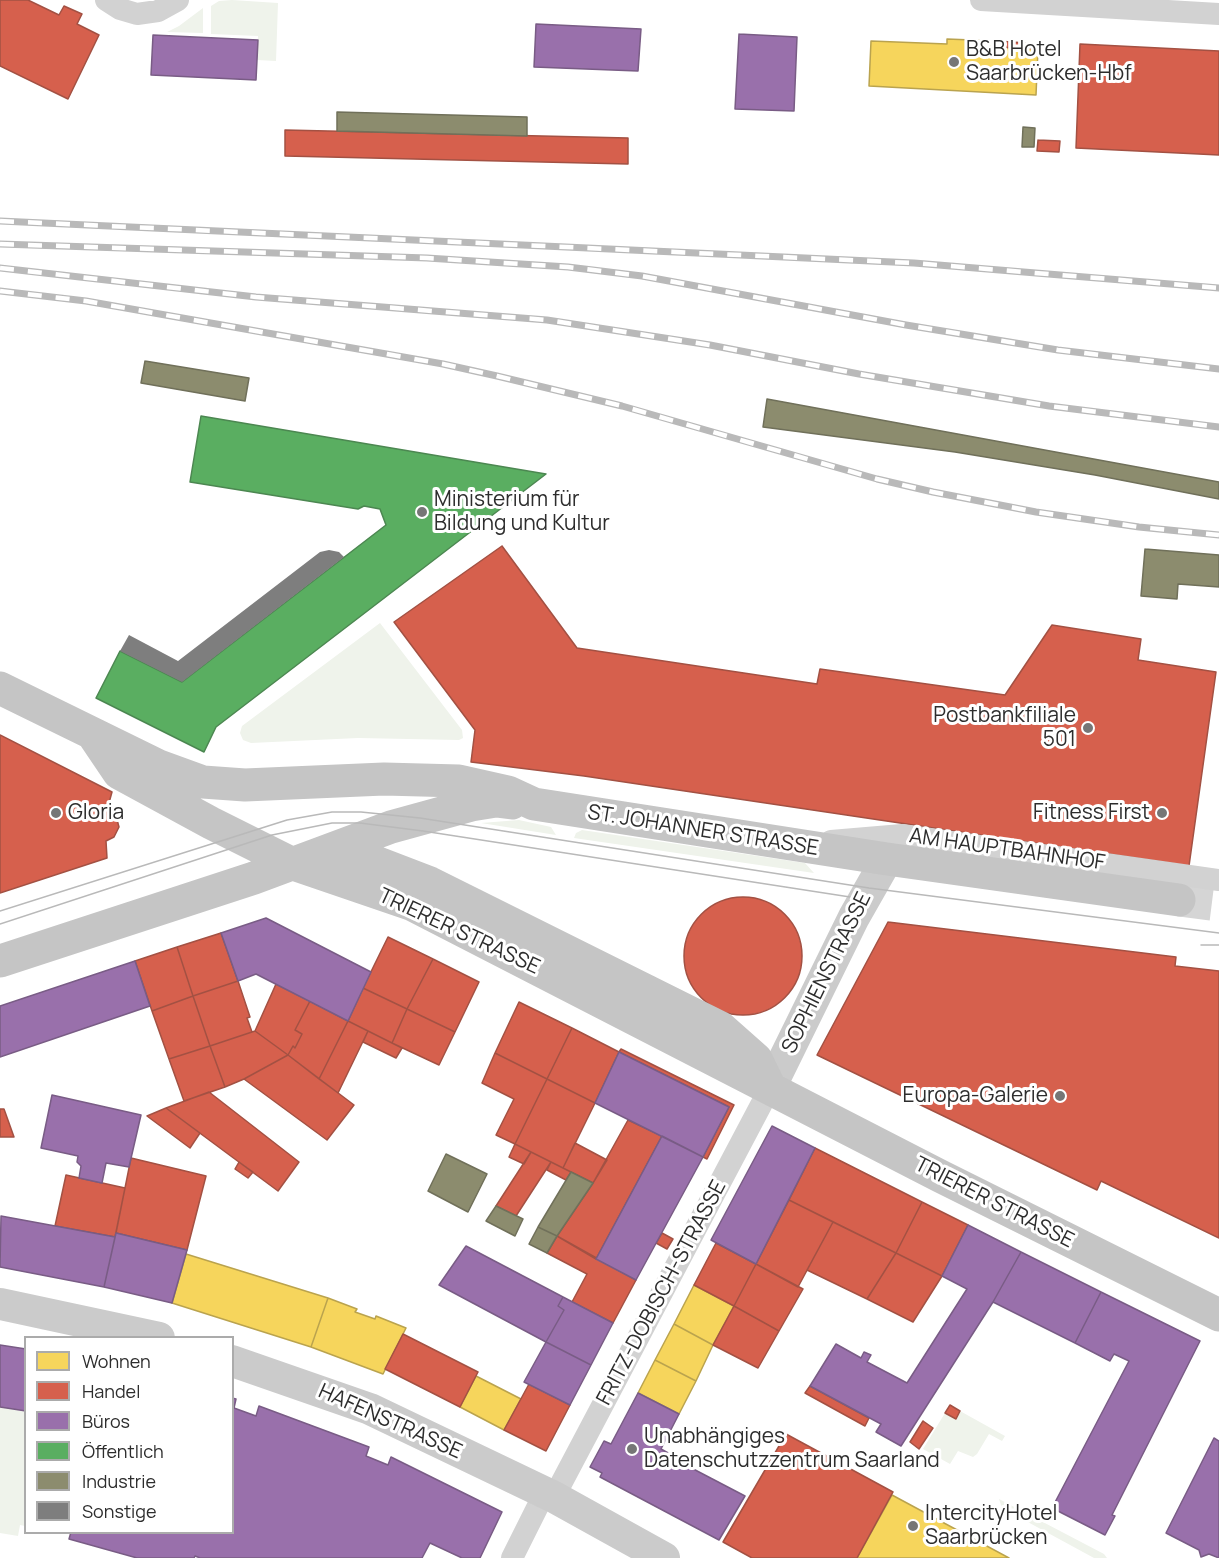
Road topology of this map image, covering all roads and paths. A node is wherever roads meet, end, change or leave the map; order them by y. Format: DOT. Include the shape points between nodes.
graph roads {
  1 [pos="106,0"];
  2 [pos="178,0"];
  3 [pos="981,0"];
  4 [pos="1059,2"];
  5 [pos="1219,14"];
  6 [pos="0,688"];
  7 [pos="94,736"];
  8 [pos="228,784"];
  9 [pos="534,804"];
  10 [pos="795,845"];
  11 [pos="886,859"];
  12 [pos="303,860"];
  13 [pos="387,866"];
  14 [pos="254,878"];
  15 [pos="1219,880"];
  16 [pos="352,884"];
  17 [pos="1179,900"];
  18 [pos="412,905"];
  19 [pos="0,961"];
  20 [pos="770,1088"];
  21 [pos="0,1304"];
  22 [pos="1219,1315"];
  23 [pos="150,1336"];
  24 [pos="234,1362"];
  25 [pos="549,1495"];
  26 [pos="512,1558"];
  27 [pos="664,1558"];
  1 -- 2 [label="street" via="137,14 158,11"];
  3 -- 4 [label="street"];
  4 -- 5 [label="street"];
  6 -- 7 [label="main road, TRIERER STRASSE"];
  7 -- 8 [label="main road, TRIERER STRASSE" via="183,777"];
  7 -- 12 [label="main road, TRIERER STRASSE" via="119,773 212,824"];
  8 -- 9 [label="main road, ST. JOHANNER STRASSE" via="426,779 481,785"];
  9 -- 10 [label="main road, ST. JOHANNER STRASSE"];
  9 -- 12 [label="main road" via="496,801 455,808"];
  9 -- 13 [label="main road" via="453,820 423,831 393,846"];
  10 -- 11 [label="main road, ST. JOHANNER STRASSE"];
  10 -- 15 [label="street, AM HAUPTBAHNHOF" via="902,835"];
  11 -- 17 [label="main road, ST. JOHANNER STRASSE"];
  11 -- 20 [label="street, SOPHIENSTRASSE"];
  12 -- 13 [label="main road, TRIERER STRASSE" via="351,856"];
  12 -- 14 [label="main road"];
  12 -- 16 [label="main road, TRIERER STRASSE"];
  13 -- 18 [label="main road" via="394,885"];
  13 -- 20 [label="main road, TRIERER STRASSE" via="430,883 721,1028 756,1059"];
  14 -- 16 [label="main road" via="307,877"];
  14 -- 19 [label="main road"];
  16 -- 18 [label="main road, TRIERER STRASSE"];
  18 -- 20 [label="main road, TRIERER STRASSE"];
  20 -- 22 [label="main road, TRIERER STRASSE"];
  20 -- 25 [label="street, FRITZ-DOBISCH-STRASSE"];
  21 -- 23 [label="street"];
  24 -- 25 [label="street, HAFENSTRASSE" via="370,1409"];
  25 -- 26 [label="street"];
  25 -- 27 [label="street, HAFENSTRASSE"];
}
